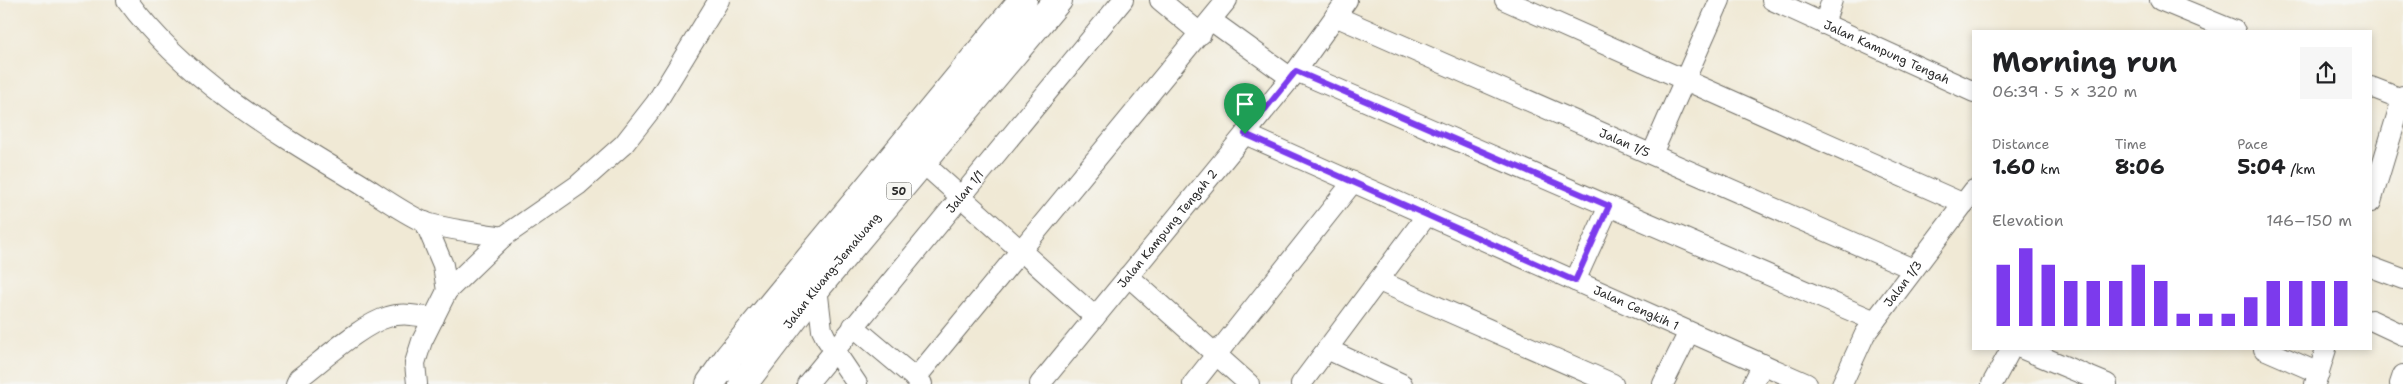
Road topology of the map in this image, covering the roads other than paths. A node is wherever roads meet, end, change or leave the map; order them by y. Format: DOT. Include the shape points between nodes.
graph roads {
  1 [pos="127,0"];
  2 [pos="719,0"];
  3 [pos="1023,0"];
  4 [pos="1058,0"];
  5 [pos="1123,0"];
  6 [pos="1160,0"];
  7 [pos="1227,0"];
  8 [pos="1505,0"];
  9 [pos="1720,0"];
  10 [pos="1772,0"];
  11 [pos="1832,0"];
  12 [pos="2160,0"];
  13 [pos="2196,7"];
  14 [pos="1341,8"];
  15 [pos="1824,24"];
  16 [pos="1206,28"];
  17 [pos="2233,30"];
  18 [pos="1294,74"];
  19 [pos="1684,80"];
  20 [pos="2372,86"];
  21 [pos="1972,91"];
  22 [pos="2402,98"];
  23 [pos="1245,134"];
  24 [pos="1652,154"];
  25 [pos="2377,162"];
  26 [pos="923,163"];
  27 [pos="1353,182"];
  28 [pos="2372,195"];
  29 [pos="961,197"];
  30 [pos="1969,197"];
  31 [pos="1609,206"];
  32 [pos="1427,215"];
  33 [pos="425,222"];
  34 [pos="503,237"];
  35 [pos="1021,251"];
  36 [pos="2372,267"];
  37 [pos="1914,269"];
  38 [pos="1128,276"];
  39 [pos="2403,279"];
  40 [pos="1379,281"];
  41 [pos="1575,281"];
  42 [pos="817,287"];
  43 [pos="446,291"];
  44 [pos="1095,317"];
  45 [pos="434,318"];
  46 [pos="2372,320"];
  47 [pos="1875,321"];
  48 [pos="853,326"];
  49 [pos="1689,332"];
  50 [pos="2403,335"];
  51 [pos="1328,349"];
  52 [pos="2010,350"];
  53 [pos="2025,350"];
  54 [pos="2266,350"];
  55 [pos="2326,350"];
  56 [pos="833,351"];
  57 [pos="1216,355"];
  58 [pos="1763,364"];
  59 [pos="2403,375"];
  60 [pos="2317,379"];
  61 [pos="919,381"];
  62 [pos="1394,382"];
  63 [pos="296,384"];
  64 [pos="417,384"];
  65 [pos="710,384"];
  66 [pos="743,384"];
  67 [pos="807,384"];
  68 [pos="857,384"];
  69 [pos="1040,384"];
  70 [pos="1193,384"];
  71 [pos="1249,384"];
  72 [pos="1301,384"];
  73 [pos="1613,384"];
  74 [pos="1663,384"];
  75 [pos="1753,384"];
  76 [pos="1807,384"];
  77 [pos="1842,384"];
  78 [pos="1992,384"];
  79 [pos="2107,384"];
  80 [pos="2400,384"];
  1 -- 33 [label="street" via="188,66 226,97 284,138"];
  2 -- 34 [label="street" via="656,103 624,144 578,184"];
  3 -- 65 [label="highway, Jalan Kluang-Jemaluang / 50"];
  4 -- 26 [label="highway, Jalan Kluang-Jemaluang / 50"];
  5 -- 29 [label="street, Jalan 1/1"];
  6 -- 16 [label="street"];
  7 -- 16 [label="street"];
  8 -- 19 [label="street"];
  9 -- 19 [label="street"];
  10 -- 15 [label="street, Jalan Kampung Tengah"];
  11 -- 15 [label="street"];
  12 -- 13 [label="street"];
  13 -- 17 [label="street"];
  14 -- 18 [label="street, Jalan Kampung Tengah 2"];
  14 -- 24 [label="street, Jalan 1/5"];
  15 -- 21 [label="street, Jalan Kampung Tengah"];
  16 -- 18 [label="street"];
  16 -- 35 [label="street"];
  18 -- 23 [label="street, Jalan Kampung Tengah 2"];
  18 -- 31 [label="street"];
  19 -- 24 [label="street"];
  19 -- 30 [label="street"];
  20 -- 22 [label="street"];
  22 -- 25 [label="street"];
  23 -- 27 [label="street, Jalan Cengkih 1"];
  23 -- 38 [label="street, Jalan Kampung Tengah 2"];
  24 -- 37 [label="street, Jalan 1/5"];
  25 -- 28 [label="street"];
  26 -- 29 [label="street"];
  26 -- 42 [label="highway, Jalan Kluang-Jemaluang / 50"];
  27 -- 32 [label="street, Jalan Cengkih 1"];
  27 -- 57 [label="street"];
  29 -- 35 [label="street"];
  29 -- 48 [label="street, Jalan 1/1"];
  30 -- 37 [label="street, Jalan 1/3"];
  31 -- 41 [label="street"];
  31 -- 47 [label="street"];
  32 -- 40 [label="street"];
  32 -- 41 [label="street, Jalan Cengkih 1"];
  33 -- 34 [label="street"];
  33 -- 43 [label="street" via="443,265"];
  34 -- 43 [label="street"];
  35 -- 44 [label="street"];
  35 -- 61 [label="street"];
  36 -- 39 [label="street"];
  37 -- 47 [label="street, Jalan 1/3"];
  38 -- 44 [label="street, Jalan Kampung Tengah 2"];
  38 -- 57 [label="street"];
  40 -- 51 [label="street"];
  40 -- 73 [label="street"];
  41 -- 49 [label="street, Jalan Cengkih 1"];
  42 -- 56 [label="street" via="822,330"];
  42 -- 66 [label="highway, Jalan Kluang-Jemaluang / 50"];
  43 -- 45 [label="street"];
  44 -- 69 [label="street, Jalan Kampung Tengah 2"];
  45 -- 63 [label="street" via="405,314 373,323 299,378"];
  45 -- 64 [label="street" via="415,363"];
  46 -- 50 [label="street"];
  47 -- 77 [label="street, Jalan 1/3" via="1865,334"];
  48 -- 56 [label="street, Jalan 1/1"];
  48 -- 61 [label="street"];
  49 -- 58 [label="street, Jalan Cengkih 1"];
  49 -- 74 [label="street"];
  51 -- 62 [label="street"];
  51 -- 72 [label="street"];
  52 -- 78 [label="street"];
  53 -- 79 [label="street"];
  54 -- 60 [label="street"];
  55 -- 60 [label="street"];
  56 -- 67 [label="street, Jalan 1/1"];
  56 -- 68 [label="street"];
  57 -- 70 [label="street"];
  57 -- 71 [label="street"];
  58 -- 75 [label="street"];
  58 -- 76 [label="street, Jalan Cengkih 1"];
  59 -- 80 [label="street"];
}
